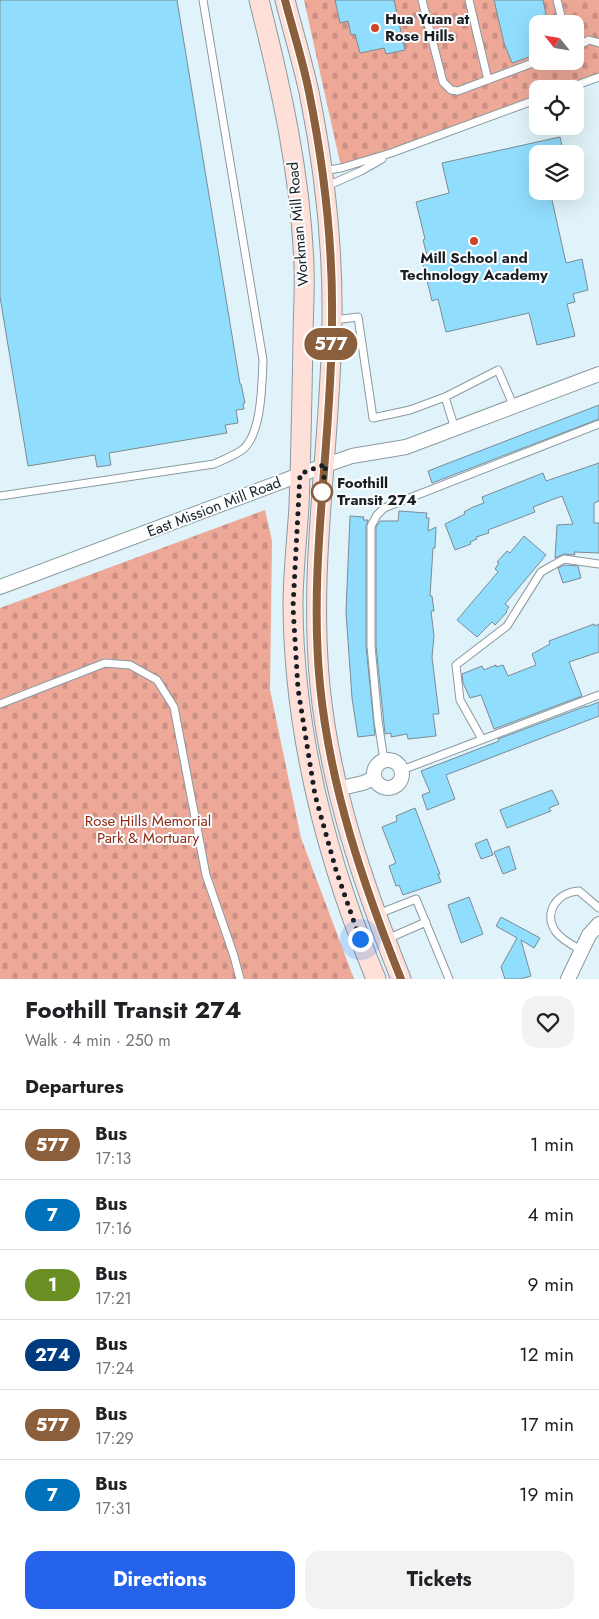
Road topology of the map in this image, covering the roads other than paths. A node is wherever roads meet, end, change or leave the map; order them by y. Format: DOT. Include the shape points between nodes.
graph roads {
  1 [pos="203,0"];
  2 [pos="260,0"];
  3 [pos="285,0"];
  4 [pos="422,0"];
  5 [pos="469,0"];
  6 [pos="557,0"];
  7 [pos="561,15"];
  8 [pos="584,42"];
  9 [pos="599,43"];
  10 [pos="529,64"];
  11 [pos="276,67"];
  12 [pos="599,77"];
  13 [pos="488,80"];
  14 [pos="584,82"];
  15 [pos="529,102"];
  16 [pos="391,153"];
  17 [pos="323,179"];
  18 [pos="332,320"];
  19 [pos="599,374"];
  20 [pos="445,397"];
  21 [pos="514,407"];
  22 [pos="599,424"];
  23 [pos="455,429"];
  24 [pos="326,464"];
  25 [pos="300,474"];
  26 [pos="0,496"];
  27 [pos="599,564"];
  28 [pos="0,587"];
  29 [pos="599,695"];
  30 [pos="0,704"];
  31 [pos="482,740"];
  32 [pos="384,760"];
  33 [pos="402,770"];
  34 [pos="368,780"];
  35 [pos="337,789"];
  36 [pos="315,795"];
  37 [pos="599,908"];
  38 [pos="376,915"];
  39 [pos="426,922"];
  40 [pos="599,924"];
  41 [pos="385,940"];
  42 [pos="581,950"];
  43 [pos="240,979"];
  44 [pos="376,979"];
  45 [pos="401,979"];
  46 [pos="449,979"];
  47 [pos="568,979"];
  1 -- 26 [label="lane" via="263,360 260,408 254,432 243,449 214,464"];
  2 -- 11 [label="main road, Workman Mill Road"];
  3 -- 17 [label="main road, Workman Mill Road" via="309,92"];
  4 -- 13 [label="lane" via="444,82 451,90 458,91"];
  5 -- 13 [label="lane"];
  6 -- 7 [label="lane"];
  8 -- 9 [label="lane" via="589,40"];
  10 -- 13 [label="lane"];
  11 -- 17 [label="main road" via="292,97 307,176 314,185"];
  11 -- 25 [label="main road, Workman Mill Road" via="297,184 304,266"];
  12 -- 14 [label="lane"];
  15 -- 16 [label="lane"];
  16 -- 17 [label="lane" via="341,168"];
  16 -- 17 [label="lane" via="361,171"];
  17 -- 18 [label="main road, Workman Mill Road"];
  18 -- 20 [label="lane" via="358,317 372,418 410,410"];
  18 -- 24 [label="main road, Workman Mill Road"];
  19 -- 21 [label="street, East Mission Mill Road"];
  20 -- 21 [label="lane" via="498,370"];
  20 -- 23 [label="lane"];
  21 -- 23 [label="street, East Mission Mill Road"];
  22 -- 32 [label="lane" via="384,508 377,515 371,526 371,646"];
  23 -- 24 [label="street, East Mission Mill Road" via="406,447"];
  24 -- 25 [label="street, East Mission Mill Road"];
  24 -- 35 [label="main road, Workman Mill Road" via="316,606 320,686"];
  25 -- 28 [label="street, East Mission Mill Road"];
  25 -- 36 [label="main road, Workman Mill Road" via="293,607 298,689"];
  27 -- 31 [label="lane" via="564,559 541,572 507,626 456,665 460,700"];
  29 -- 31 [label="lane"];
  30 -- 43 [label="lane" via="105,664 130,666 157,680 174,707 206,875"];
  31 -- 33 [label="lane"];
  32 -- 33 [label="street" via="395,761"];
  32 -- 34 [label="street" via="375,767"];
  33 -- 34 [label="street" via="400,781 392,788"];
  34 -- 35 [label="street"];
  35 -- 38 [label="main road, Workman Mill Road"];
  36 -- 38 [label="main road" via="327,816 355,900 364,913"];
  36 -- 44 [label="main road, Workman Mill Road" via="339,878"];
  37 -- 42 [label="lane" via="579,891 570,891 550,911 556,933"];
  38 -- 39 [label="lane" via="416,899"];
  38 -- 41 [label="main road, Workman Mill Road"];
  39 -- 41 [label="lane"];
  39 -- 46 [label="lane"];
  40 -- 42 [label="street"];
  41 -- 45 [label="main road, Workman Mill Road"];
  42 -- 47 [label="street"];
}
